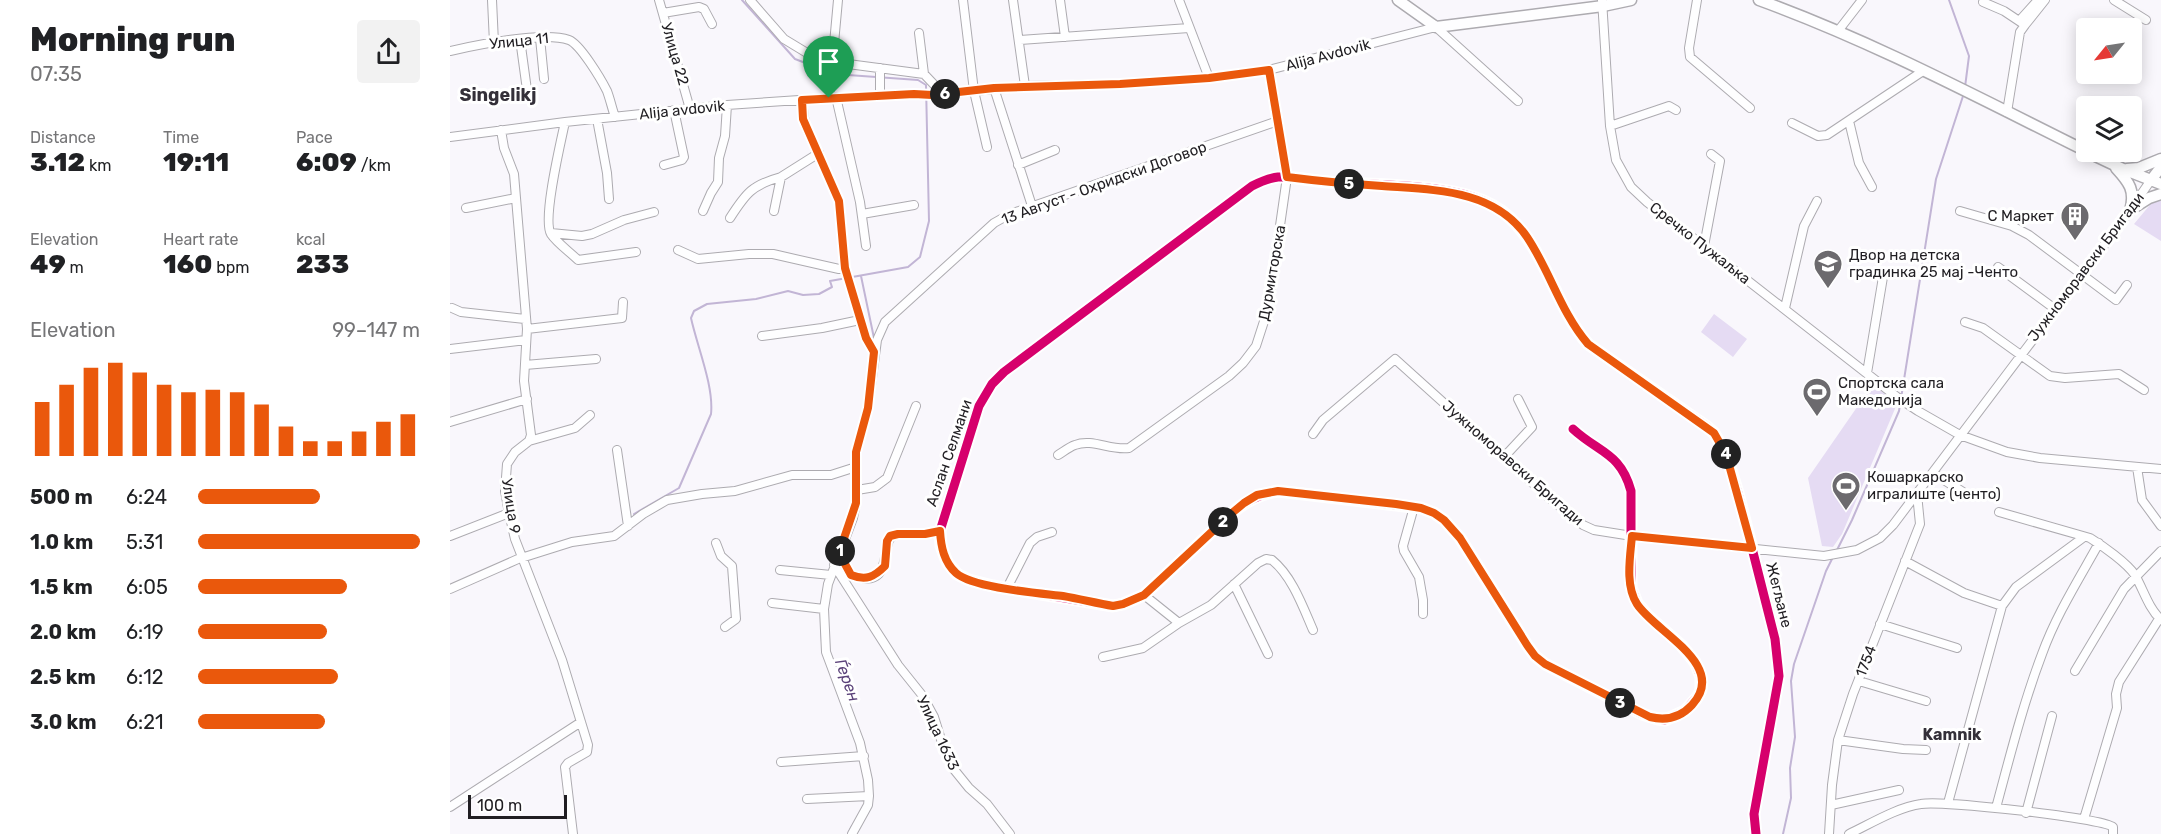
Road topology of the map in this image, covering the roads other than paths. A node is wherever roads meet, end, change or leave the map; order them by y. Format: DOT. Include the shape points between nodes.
graph roads {
  1 [pos="492,0"];
  2 [pos="660,0"];
  3 [pos="750,0"];
  4 [pos="838,0"];
  5 [pos="963,0"];
  6 [pos="1013,0"];
  7 [pos="1060,0"];
  8 [pos="1179,0"];
  9 [pos="1398,0"];
  10 [pos="1631,0"];
  11 [pos="1697,0"];
  12 [pos="1759,0"];
  13 [pos="1862,0"];
  14 [pos="2038,0"];
  15 [pos="2045,0"];
  16 [pos="2114,0"];
  17 [pos="1983,2"];
  18 [pos="1603,3"];
  19 [pos="663,13"];
  20 [pos="2146,20"];
  21 [pos="2023,23"];
  22 [pos="712,24"];
  23 [pos="1436,27"];
  24 [pos="1189,28"];
  25 [pos="1838,31"];
  26 [pos="919,33"];
  27 [pos="1065,37"];
  28 [pos="540,38"];
  29 [pos="520,39"];
  30 [pos="1020,40"];
  31 [pos="494,43"];
  32 [pos="450,51"];
  33 [pos="832,66"];
  34 [pos="880,69"];
  35 [pos="1269,70"];
  36 [pos="1923,71"];
  37 [pos="924,74"];
  38 [pos="1209,78"];
  39 [pos="544,79"];
  40 [pos="1025,86"];
  41 [pos="994,88"];
  42 [pos="527,90"];
  43 [pos="974,91"];
  44 [pos="914,94"];
  45 [pos="943,94"];
  46 [pos="880,96"];
  47 [pos="832,98"];
  48 [pos="802,100"];
  49 [pos="1518,101"];
  50 [pos="728,105"];
  51 [pos="1750,108"];
  52 [pos="690,109"];
  53 [pos="1676,110"];
  54 [pos="674,111"];
  55 [pos="2007,112"];
  56 [pos="615,117"];
  57 [pos="597,119"];
  58 [pos="1278,121"];
  59 [pos="1848,121"];
  60 [pos="565,122"];
  61 [pos="1792,123"];
  62 [pos="1611,126"];
  63 [pos="501,130"];
  64 [pos="450,138"];
  65 [pos="2076,146"];
  66 [pos="987,147"];
  67 [pos="1055,150"];
  68 [pos="819,153"];
  69 [pos="1711,154"];
  70 [pos="2161,159"];
  71 [pos="2107,162"];
  72 [pos="2111,164"];
  73 [pos="664,165"];
  74 [pos="1018,165"];
  75 [pos="2161,167"];
  76 [pos="2123,169"];
  77 [pos="781,177"];
  78 [pos="1287,177"];
  79 [pos="2156,182"];
  80 [pos="1872,187"];
  81 [pos="2161,194"];
  82 [pos="516,198"];
  83 [pos="609,199"];
  84 [pos="1817,201"];
  85 [pos="914,205"];
  86 [pos="1032,206"];
  87 [pos="466,208"];
  88 [pos="704,211"];
  89 [pos="774,211"];
  90 [pos="1960,211"];
  91 [pos="2130,211"];
  92 [pos="654,212"];
  93 [pos="862,214"];
  94 [pos="730,218"];
  95 [pos="551,233"];
  96 [pos="866,246"];
  97 [pos="1704,246"];
  98 [pos="678,250"];
  99 [pos="636,252"];
  100 [pos="1998,267"];
  101 [pos="846,272"];
  102 [pos="2082,274"];
  103 [pos="1883,277"];
  104 [pos="2127,285"];
  105 [pos="623,302"];
  106 [pos="452,308"];
  107 [pos="1785,308"];
  108 [pos="2055,309"];
  109 [pos="525,319"];
  110 [pos="860,320"];
  111 [pos="1965,322"];
  112 [pos="527,330"];
  113 [pos="762,336"];
  114 [pos="526,340"];
  115 [pos="450,349"];
  116 [pos="874,352"];
  117 [pos="2021,354"];
  118 [pos="596,359"];
  119 [pos="525,365"];
  120 [pos="1867,373"];
  121 [pos="2144,390"];
  122 [pos="527,399"];
  123 [pos="1518,399"];
  124 [pos="916,406"];
  125 [pos="590,415"];
  126 [pos="450,422"];
  127 [pos="1574,429"];
  128 [pos="1313,434"];
  129 [pos="1960,435"];
  130 [pos="530,441"];
  131 [pos="617,450"];
  132 [pos="1058,455"];
  133 [pos="1504,457"];
  134 [pos="856,467"];
  135 [pos="2138,467"];
  136 [pos="2161,469"];
  137 [pos="1933,473"];
  138 [pos="857,490"];
  139 [pos="1963,492"];
  140 [pos="1917,494"];
  141 [pos="1414,507"];
  142 [pos="1999,512"];
  143 [pos="508,513"];
  144 [pos="628,526"];
  145 [pos="2161,526"];
  146 [pos="940,531"];
  147 [pos="1052,532"];
  148 [pos="450,536"];
  149 [pos="1632,536"];
  150 [pos="2084,537"];
  151 [pos="716,543"];
  152 [pos="2099,543"];
  153 [pos="1752,548"];
  154 [pos="2161,551"];
  155 [pos="839,553"];
  156 [pos="523,558"];
  157 [pos="1905,561"];
  158 [pos="834,565"];
  159 [pos="780,570"];
  160 [pos="831,576"];
  161 [pos="2135,576"];
  162 [pos="1234,584"];
  163 [pos="1007,588"];
  164 [pos="450,589"];
  165 [pos="1144,595"];
  166 [pos="772,603"];
  167 [pos="2002,606"];
  168 [pos="824,609"];
  169 [pos="1423,614"];
  170 [pos="2160,620"];
  171 [pos="1179,623"];
  172 [pos="1880,624"];
  173 [pos="725,627"];
  174 [pos="1313,630"];
  175 [pos="1957,648"];
  176 [pos="1268,654"];
  177 [pos="1103,657"];
  178 [pos="2075,671"];
  179 [pos="1859,681"];
  180 [pos="1926,701"];
  181 [pos="2052,716"];
  182 [pos="581,722"];
  183 [pos="1838,740"];
  184 [pos="1926,750"];
  185 [pos="864,756"];
  186 [pos="780,762"];
  187 [pos="1899,790"];
  188 [pos="869,796"];
  189 [pos="807,799"];
  190 [pos="1948,803"];
  191 [pos="1831,805"];
  192 [pos="450,807"];
  193 [pos="1996,808"];
  194 [pos="2026,813"];
  195 [pos="2084,819"];
  196 [pos="2113,830"];
  197 [pos="573,834"];
  198 [pos="852,834"];
  199 [pos="1010,834"];
  200 [pos="1756,834"];
  201 [pos="1830,834"];
  202 [pos="1849,834"];
  1 -- 31 [label="street"];
  2 -- 19 [label="street, Улица 22"];
  3 -- 33 [label="street" via="784,39"];
  4 -- 33 [label="street"];
  5 -- 43 [label="street"];
  6 -- 30 [label="street"];
  7 -- 27 [label="street"];
  8 -- 24 [label="street"];
  9 -- 23 [label="main road"];
  10 -- 18 [label="main road"];
  11 -- 51 [label="street" via="1690,57"];
  12 -- 25 [label="main road"];
  13 -- 25 [label="street"];
  14 -- 21 [label="street"];
  15 -- 21 [label="street"];
  16 -- 20 [label="street"];
  17 -- 21 [label="street"];
  18 -- 23 [label="main road"];
  18 -- 62 [label="street, Сречко Пужаљка"];
  19 -- 22 [label="street" via="699,7"];
  19 -- 52 [label="street, Улица 22"];
  21 -- 55 [label="street"];
  23 -- 35 [label="street, Alija Avdovik"];
  23 -- 49 [label="street"];
  24 -- 27 [label="street"];
  24 -- 38 [label="street"];
  25 -- 36 [label="main road"];
  26 -- 37 [label="street"];
  27 -- 30 [label="street"];
  28 -- 29 [label="street, Улица 11"];
  28 -- 39 [label="street"];
  28 -- 56 [label="street, Улица 11" via="570,40 581,48 606,90"];
  29 -- 31 [label="street, Улица 11"];
  29 -- 42 [label="street"];
  30 -- 40 [label="street"];
  31 -- 32 [label="street, Улица 11"];
  33 -- 34 [label="street"];
  33 -- 47 [label="street"];
  34 -- 37 [label="street"];
  34 -- 46 [label="street"];
  35 -- 38 [label="street, Alija Avdovik"];
  35 -- 58 [label="street, Дурмиторска"];
  36 -- 55 [label="main road"];
  36 -- 59 [label="street"];
  37 -- 45 [label="street"];
  38 -- 40 [label="street, Alija Avdovik"];
  40 -- 41 [label="street, Alija Avdovik"];
  41 -- 43 [label="street, Alija Avdovik"];
  41 -- 74 [label="street"];
  43 -- 45 [label="street, Alija Avdovik"];
  43 -- 66 [label="street"];
  44 -- 45 [label="street, Alija Avdovik"];
  44 -- 46 [label="street, Alija avdovik"];
  46 -- 47 [label="street, Alija avdovik"];
  47 -- 48 [label="street, Alija avdovik"];
  47 -- 93 [label="street"];
  48 -- 50 [label="street, Alija avdovik"];
  48 -- 68 [label="street" via="803,119"];
  50 -- 52 [label="street, Alija avdovik"];
  50 -- 88 [label="street" via="718,183"];
  52 -- 54 [label="street, Alija avdovik"];
  53 -- 62 [label="street" via="1669,106"];
  54 -- 56 [label="street, Alija avdovik"];
  54 -- 73 [label="street" via="684,157"];
  55 -- 65 [label="main road"];
  56 -- 57 [label="street, Alija avdovik"];
  57 -- 60 [label="street, Alija avdovik"];
  57 -- 83 [label="street"];
  58 -- 78 [label="street, Дурмиторска"];
  58 -- 86 [label="street, 13 Август - Охридски Договор"];
  59 -- 61 [label="street" via="1822,136"];
  59 -- 80 [label="street" via="1859,163"];
  60 -- 63 [label="street, Alija avdovik"];
  60 -- 95 [label="street" via="551,195"];
  62 -- 97 [label="street, Сречко Пужаљка" via="1616,160 1631,187"];
  63 -- 64 [label="street, Alija avdovik"];
  63 -- 82 [label="street" via="514,174"];
  67 -- 74 [label="street"];
  68 -- 77 [label="street"];
  68 -- 101 [label="street" via="839,201"];
  69 -- 97 [label="street" via="1720,161"];
  70 -- 76 [label="main road" via="2139,168"];
  71 -- 72 [label="main road"];
  72 -- 76 [label="main road"];
  72 -- 91 [label="main road" via="2132,189"];
  74 -- 86 [label="street"];
  75 -- 79 [label="main road"];
  76 -- 79 [label="main road"];
  77 -- 89 [label="street"];
  77 -- 94 [label="street" via="754,187"];
  78 -- 132 [label="street, Дурмиторска" via="1268,309 1256,345 1243,363 1129,448 1084,443"];
  78 -- 146 [label="street, Аслан Селмани" via="1252,186 1035,347 992,384 979,406"];
  78 -- 153 [label="street, Жегљане" via="1446,191 1474,197 1508,216 1526,236 1575,328 1588,344 1714,433 1726,454"];
  79 -- 91 [label="street, Јужноморавски Бригади"];
  81 -- 91 [label="main road"];
  82 -- 87 [label="street"];
  82 -- 109 [label="street"];
  84 -- 107 [label="street" via="1804,226"];
  85 -- 93 [label="street"];
  86 -- 116 [label="street, 13 Август - Охридски Договор" via="994,223 885,322"];
  90 -- 102 [label="street" via="2012,225"];
  91 -- 102 [label="street, Јужноморавски Бригади"];
  92 -- 95 [label="street" via="592,234"];
  93 -- 96 [label="street"];
  95 -- 99 [label="street" via="578,260"];
  97 -- 107 [label="street, Сречко Пужаљка"];
  98 -- 101 [label="street" via="698,259 773,254"];
  100 -- 108 [label="street"];
  101 -- 110 [label="street"];
  102 -- 104 [label="street" via="2116,300"];
  102 -- 108 [label="street, Јужноморавски Бригади"];
  103 -- 120 [label="street"];
  105 -- 112 [label="street" via="622,318"];
  106 -- 109 [label="street"];
  107 -- 120 [label="street, Сречко Пужаљка"];
  108 -- 117 [label="street, Јужноморавски Бригади"];
  109 -- 112 [label="street"];
  110 -- 113 [label="street"];
  110 -- 116 [label="street"];
  111 -- 117 [label="street, Јужноморавски Бригади" via="1983,328"];
  112 -- 114 [label="street"];
  114 -- 115 [label="street"];
  114 -- 119 [label="street"];
  116 -- 134 [label="street, 13 Август - Охридски Договор"];
  117 -- 121 [label="street, Јужноморавски Бригади" via="2050,376 2119,374"];
  117 -- 129 [label="street, Јужноморавски Бригади"];
  118 -- 119 [label="street"];
  119 -- 122 [label="street"];
  120 -- 129 [label="street, Сречко Пужаљка" via="1918,411"];
  122 -- 126 [label="street"];
  122 -- 130 [label="street"];
  123 -- 133 [label="street" via="1532,427"];
  124 -- 138 [label="street" via="886,478 875,487"];
  125 -- 130 [label="street" via="574,428"];
  127 -- 149 [label="street" via="1616,460 1628,477"];
  128 -- 133 [label="street, Јужноморавски Бригади" via="1323,420 1395,359"];
  129 -- 135 [label="street, Сречко Пужаљка" via="2007,452 2040,458"];
  129 -- 137 [label="street, Јужноморавски Бригади"];
  130 -- 143 [label="street, Улица 9" via="507,464"];
  131 -- 144 [label="street"];
  133 -- 149 [label="street, Јужноморавски Бригади" via="1583,525"];
  134 -- 138 [label="street, 13 Август - Охридски Договор"];
  134 -- 144 [label="street" via="831,475 792,475 735,491 674,499"];
  135 -- 136 [label="street, Сречко Пужаљка"];
  135 -- 145 [label="street" via="2140,494"];
  137 -- 139 [label="street"];
  137 -- 140 [label="street, Јужноморавски Бригади"];
  138 -- 155 [label="street, 13 Август - Охридски Договор" via="853,518"];
  140 -- 153 [label="street, Јужноморавски Бригади" via="1880,538 1857,550 1824,556"];
  140 -- 157 [label="street, 1754" via="1920,524"];
  141 -- 149 [label="street, Аслан Селмани" via="1439,517 1460,538 1535,656 1642,714 1665,720 1694,702 1701,690 1701,677 1681,645 1637,603 1631,587"];
  141 -- 165 [label="street, Аслан Селмани" via="1278,491 1257,495 1232,513"];
  141 -- 169 [label="street" via="1403,546 1419,578"];
  142 -- 150 [label="street"];
  143 -- 148 [label="street"];
  143 -- 156 [label="street, Улица 9"];
  144 -- 156 [label="street" via="607,538 572,542"];
  146 -- 155 [label="street" via="890,536 885,566 868,578 851,575"];
  146 -- 163 [label="street, Аслан Селмани" via="947,562 957,574"];
  147 -- 163 [label="street" via="1030,543"];
  149 -- 153 [label="street, Јужноморавски Бригади"];
  150 -- 152 [label="street"];
  150 -- 167 [label="street" via="2016,587"];
  151 -- 173 [label="street" via="721,556 732,566 736,619"];
  152 -- 161 [label="street"];
  152 -- 193 [label="street" via="2042,653"];
  153 -- 200 [label="street, Жегљане" via="1775,639 1779,676 1754,814"];
  154 -- 161 [label="street"];
  155 -- 158 [label="street, 13 Август - Охридски Договор"];
  156 -- 164 [label="street"];
  156 -- 182 [label="street, Улица 9"];
  157 -- 167 [label="street" via="1964,592"];
  157 -- 172 [label="street, 1754"];
  158 -- 160 [label="street, 13 Август - Охридски Договор"];
  158 -- 199 [label="street, Улица 1633" via="898,665 922,695 952,767"];
  159 -- 160 [label="street"];
  160 -- 168 [label="street, 13 Август - Охридски Договор"];
  161 -- 170 [label="street"];
  161 -- 178 [label="street"];
  162 -- 171 [label="street" via="1211,604"];
  162 -- 174 [label="street" via="1262,560 1272,560 1291,584"];
  162 -- 176 [label="street"];
  163 -- 165 [label="street, Аслан Селмани" via="1113,606"];
  165 -- 171 [label="street"];
  166 -- 168 [label="street"];
  167 -- 190 [label="street"];
  168 -- 185 [label="street, 13 Август - Охридски Договор" via="826,652"];
  170 -- 195 [label="street" via="2119,682 2117,708"];
  171 -- 177 [label="street" via="1143,648"];
  172 -- 175 [label="street"];
  172 -- 179 [label="street, 1754"];
  179 -- 180 [label="street"];
  179 -- 183 [label="street, 1754"];
  181 -- 194 [label="street"];
  182 -- 192 [label="street"];
  182 -- 197 [label="street, Улица 9" via="589,749 565,767"];
  183 -- 184 [label="street"];
  183 -- 191 [label="street, 1754"];
  185 -- 186 [label="street"];
  185 -- 188 [label="street, 13 Август - Охридски Договор"];
  187 -- 191 [label="street"];
  188 -- 189 [label="street"];
  188 -- 198 [label="street, 13 Август - Охридски Договор"];
  190 -- 193 [label="street"];
  190 -- 202 [label="street" via="1921,804"];
  191 -- 201 [label="street, 1754"];
  193 -- 194 [label="street"];
  194 -- 195 [label="street"];
  195 -- 196 [label="street" via="2110,824"];
}
